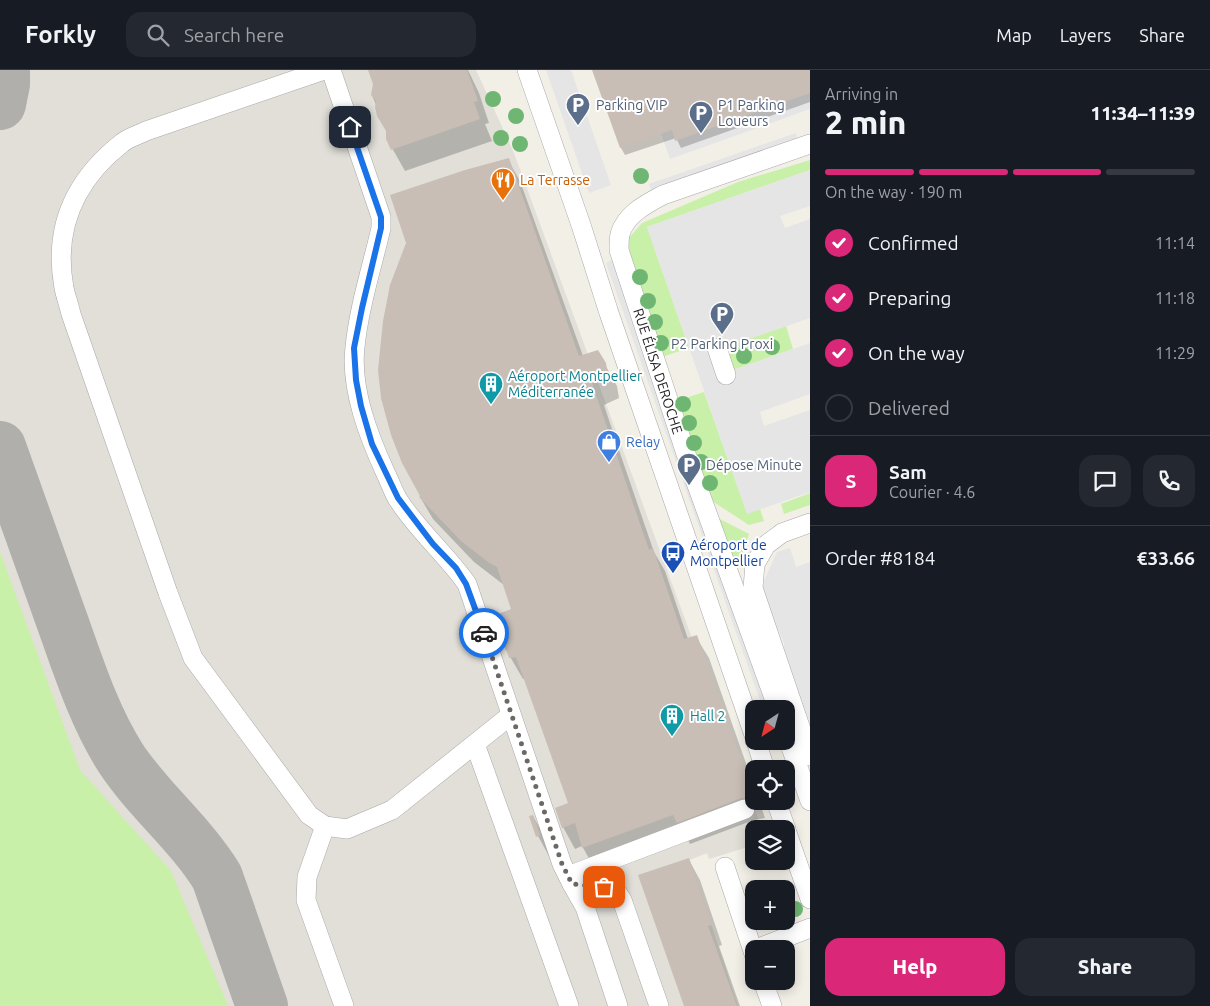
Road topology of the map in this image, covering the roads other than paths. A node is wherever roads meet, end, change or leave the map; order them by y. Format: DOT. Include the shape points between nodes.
graph roads {
  1 [pos="324,70"];
  2 [pos="331,70"];
  3 [pos="527,70"];
  4 [pos="810,144"];
  5 [pos="716,348"];
  6 [pos="726,376"];
  7 [pos="810,523"];
  8 [pos="775,700"];
  9 [pos="745,709"];
  10 [pos="512,715"];
  11 [pos="476,744"];
  12 [pos="792,750"];
  13 [pos="810,756"];
  14 [pos="810,802"];
  15 [pos="745,809"];
  16 [pos="325,826"];
  17 [pos="795,855"];
  18 [pos="725,867"];
  19 [pos="570,880"];
  20 [pos="810,899"];
  21 [pos="810,928"];
  22 [pos="750,940"];
  23 [pos="781,940"];
  24 [pos="766,990"];
  25 [pos="344,1006"];
  26 [pos="569,1006"];
  27 [pos="618,1006"];
  28 [pos="659,1006"];
  29 [pos="772,1006"];
  1 -- 16 [label="street" via="146,131 123,142 94,169 74,198 63,229 61,257 71,314 193,658 310,815"];
  2 -- 10 [label="street" via="381,217 354,348 361,406 372,444 398,498 466,584"];
  3 -- 9 [label="street, RUE ÉLISA DEROCHE"];
  4 -- 8 [label="street, RUE ÉLISA DEROCHE" via="663,195 643,205 620,233 618,250 687,458"];
  5 -- 6 [label="street"];
  7 -- 13 [label="street" via="782,533 766,545 755,564 753,588"];
  10 -- 11 [label="street"];
  10 -- 19 [label="street"];
  11 -- 16 [label="street" via="392,810 347,829"];
  11 -- 26 [label="street"];
  12 -- 14 [label="street"];
  15 -- 19 [label="street"];
  16 -- 25 [label="street" via="307,877 306,900"];
  17 -- 20 [label="street"];
  18 -- 22 [label="street"];
  19 -- 27 [label="street" via="585,907"];
  19 -- 28 [label="street" via="614,888 622,900"];
  21 -- 23 [label="street"];
  24 -- 29 [label="street"];
}
